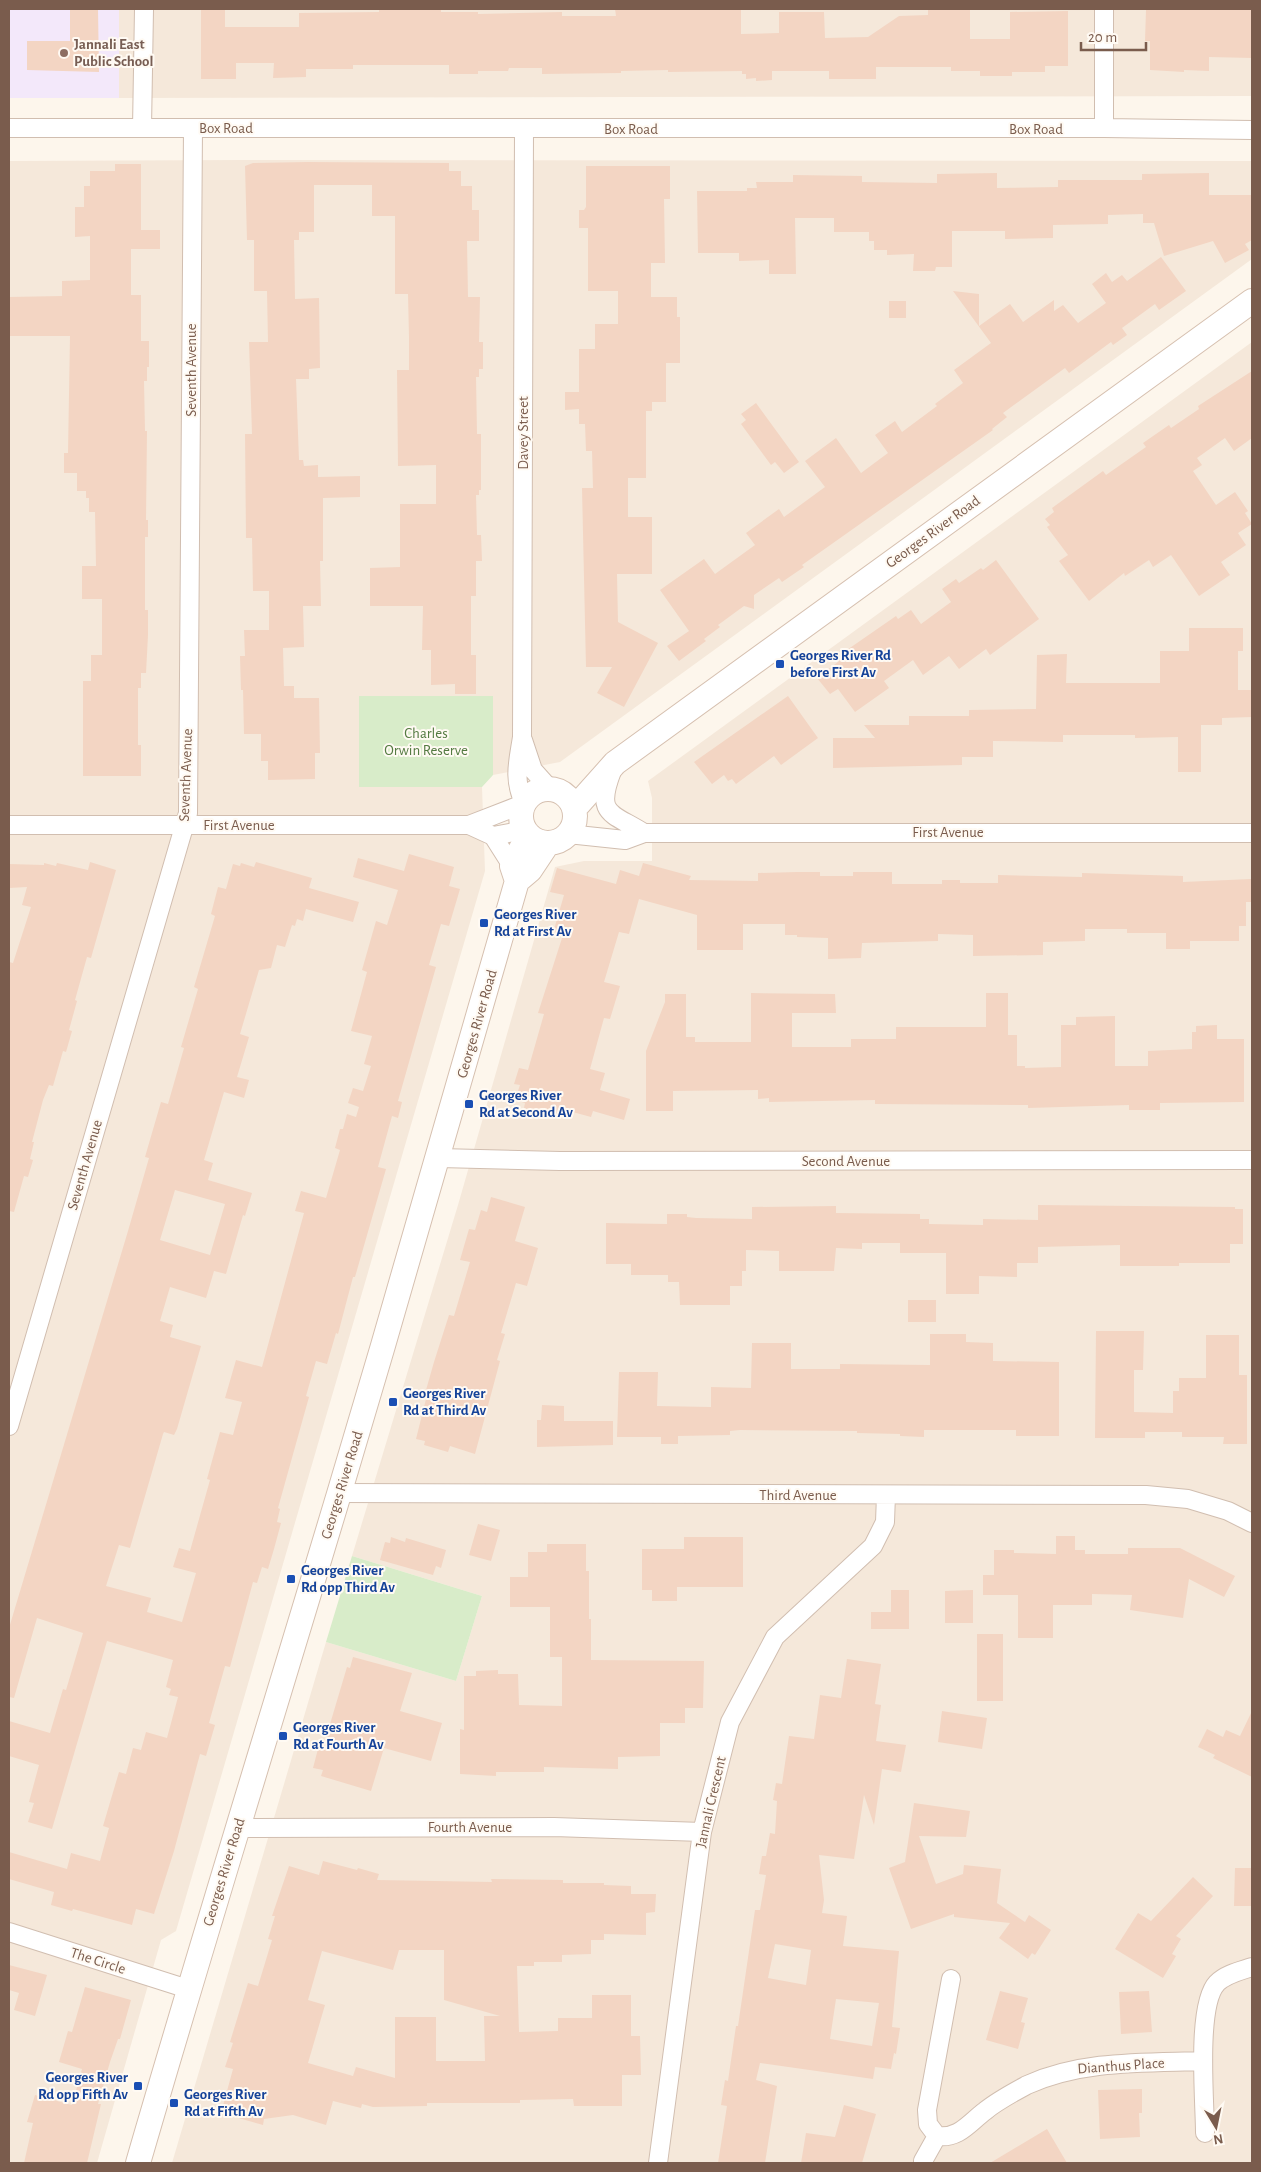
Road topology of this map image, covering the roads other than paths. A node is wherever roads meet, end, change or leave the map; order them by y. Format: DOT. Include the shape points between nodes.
graph roads {
  1 [pos="144,9"];
  2 [pos="1104,9"];
  3 [pos="9,128"];
  4 [pos="142,128"];
  5 [pos="193,128"];
  6 [pos="1104,128"];
  7 [pos="524,130"];
  8 [pos="1252,130"];
  9 [pos="1252,301"];
  10 [pos="522,737"];
  11 [pos="615,763"];
  12 [pos="562,797"];
  13 [pos="524,803"];
  14 [pos="9,825"];
  15 [pos="470,825"];
  16 [pos="185,826"];
  17 [pos="644,833"];
  18 [pos="1252,833"];
  19 [pos="494,836"];
  20 [pos="543,836"];
  21 [pos="515,873"];
  22 [pos="439,1158"];
  23 [pos="1252,1160"];
  24 [pos="9,1426"];
  25 [pos="339,1493"];
  26 [pos="886,1495"];
  27 [pos="1252,1523"];
  28 [pos="238,1828"];
  29 [pos="702,1832"];
  30 [pos="9,1932"];
  31 [pos="1252,1967"];
  32 [pos="951,1979"];
  33 [pos="188,1989"];
  34 [pos="1204,2061"];
  35 [pos="1205,2132"];
  36 [pos="937,2136"];
  37 [pos="923,2161"];
  38 [pos="138,2163"];
  39 [pos="658,2163"];
  1 -- 4 [label="street"];
  2 -- 6 [label="street"];
  3 -- 4 [label="street, Box Road"];
  4 -- 5 [label="street, Box Road"];
  5 -- 7 [label="street, Box Road"];
  5 -- 16 [label="street, Seventh Avenue" via="188,793"];
  6 -- 7 [label="street, Box Road"];
  6 -- 8 [label="street, Box Road"];
  7 -- 10 [label="street, Davey Street"];
  9 -- 11 [label="street, Georges River Road"];
  10 -- 12 [label="street, Davey Street" via="534,770"];
  10 -- 13 [label="street, Davey Street" via="517,774"];
  11 -- 12 [label="street, Georges River Road" via="595,767"];
  11 -- 17 [label="street, First Avenue" via="604,791 607,809"];
  12 -- 13 [label="street" via="538,791"];
  12 -- 20 [label="street" via="572,827"];
  13 -- 15 [label="street, First Avenue"];
  13 -- 20 [label="street" via="521,817"];
  14 -- 16 [label="street, First Avenue"];
  15 -- 16 [label="street, First Avenue"];
  15 -- 19 [label="street, First Avenue"];
  16 -- 24 [label="street, Seventh Avenue"];
  17 -- 18 [label="street, First Avenue"];
  17 -- 20 [label="street, First Avenue" via="625,840"];
  19 -- 20 [label="street, First Avenue"];
  19 -- 21 [label="street"];
  20 -- 21 [label="street" via="530,870"];
  21 -- 22 [label="street, Georges River Road"];
  22 -- 23 [label="street, Second Avenue" via="560,1161"];
  22 -- 25 [label="street, Georges River Road"];
  25 -- 26 [label="street, Third Avenue"];
  25 -- 28 [label="street, Georges River Road"];
  26 -- 27 [label="street, Third Avenue" via="1155,1496 1188,1499 1228,1511"];
  26 -- 29 [label="street, Jannali Crescent" via="885,1522 873,1546 775,1637 730,1722"];
  28 -- 29 [label="street, Fourth Avenue" via="554,1827"];
  28 -- 33 [label="street, Georges River Road"];
  29 -- 39 [label="street, Jannali Crescent"];
  30 -- 33 [label="street, The Circle"];
  31 -- 34 [label="street" via="1234,1972 1217,1984 1209,1998"];
  32 -- 36 [label="street" via="926,2110 928,2124"];
  33 -- 38 [label="street, Georges River Road"];
  34 -- 35 [label="street"];
  34 -- 36 [label="street, Dianthus Place" via="1098,2065 1065,2071 1027,2085 994,2105 960,2133"];
  36 -- 37 [label="street"];
}
